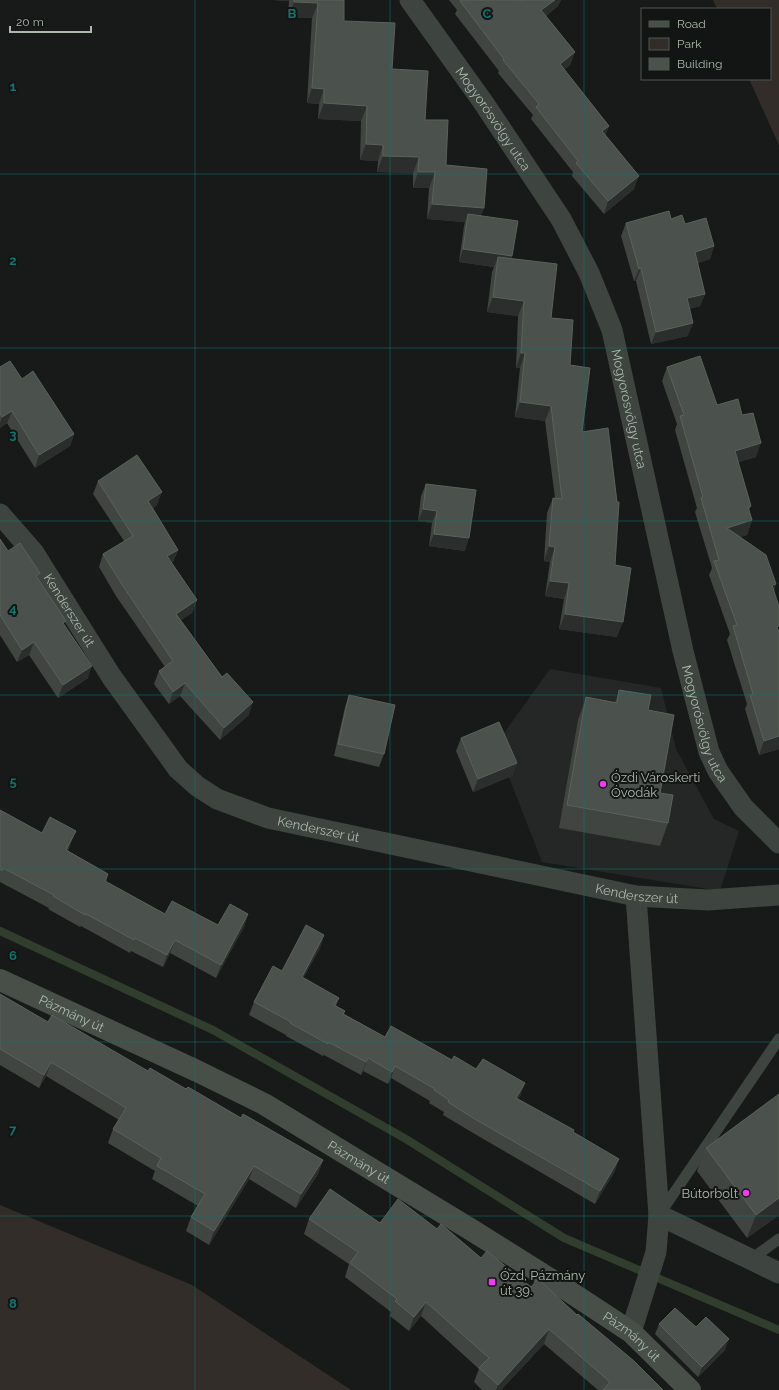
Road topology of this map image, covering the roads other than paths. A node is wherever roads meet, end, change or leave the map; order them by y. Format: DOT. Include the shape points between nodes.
graph roads {
  1 [pos="410,0"];
  2 [pos="0,514"];
  3 [pos="779,843"];
  4 [pos="779,895"];
  5 [pos="636,896"];
  6 [pos="0,980"];
  7 [pos="779,1039"];
  8 [pos="659,1215"];
  9 [pos="779,1239"];
  10 [pos="750,1260"];
  11 [pos="779,1273"];
  12 [pos="631,1332"];
  13 [pos="690,1390"];
  1 -- 3 [label="street, Mogyorósvölgy utca" via="483,102 561,219 589,273 612,330 683,651 709,752 718,772 743,807"];
  2 -- 5 [label="street, Kenderszer út" via="34,553 111,676 178,769 217,799 268,818"];
  4 -- 5 [label="street, Kenderszer út" via="708,900"];
  5 -- 8 [label="street"];
  6 -- 12 [label="main road, Pázmány út" via="264,1104 476,1233"];
  7 -- 8 [label="lane"];
  8 -- 10 [label="street"];
  8 -- 12 [label="street" via="656,1252"];
  9 -- 10 [label="lane"];
  10 -- 11 [label="street"];
  12 -- 13 [label="main road, Pázmány út"];
}
